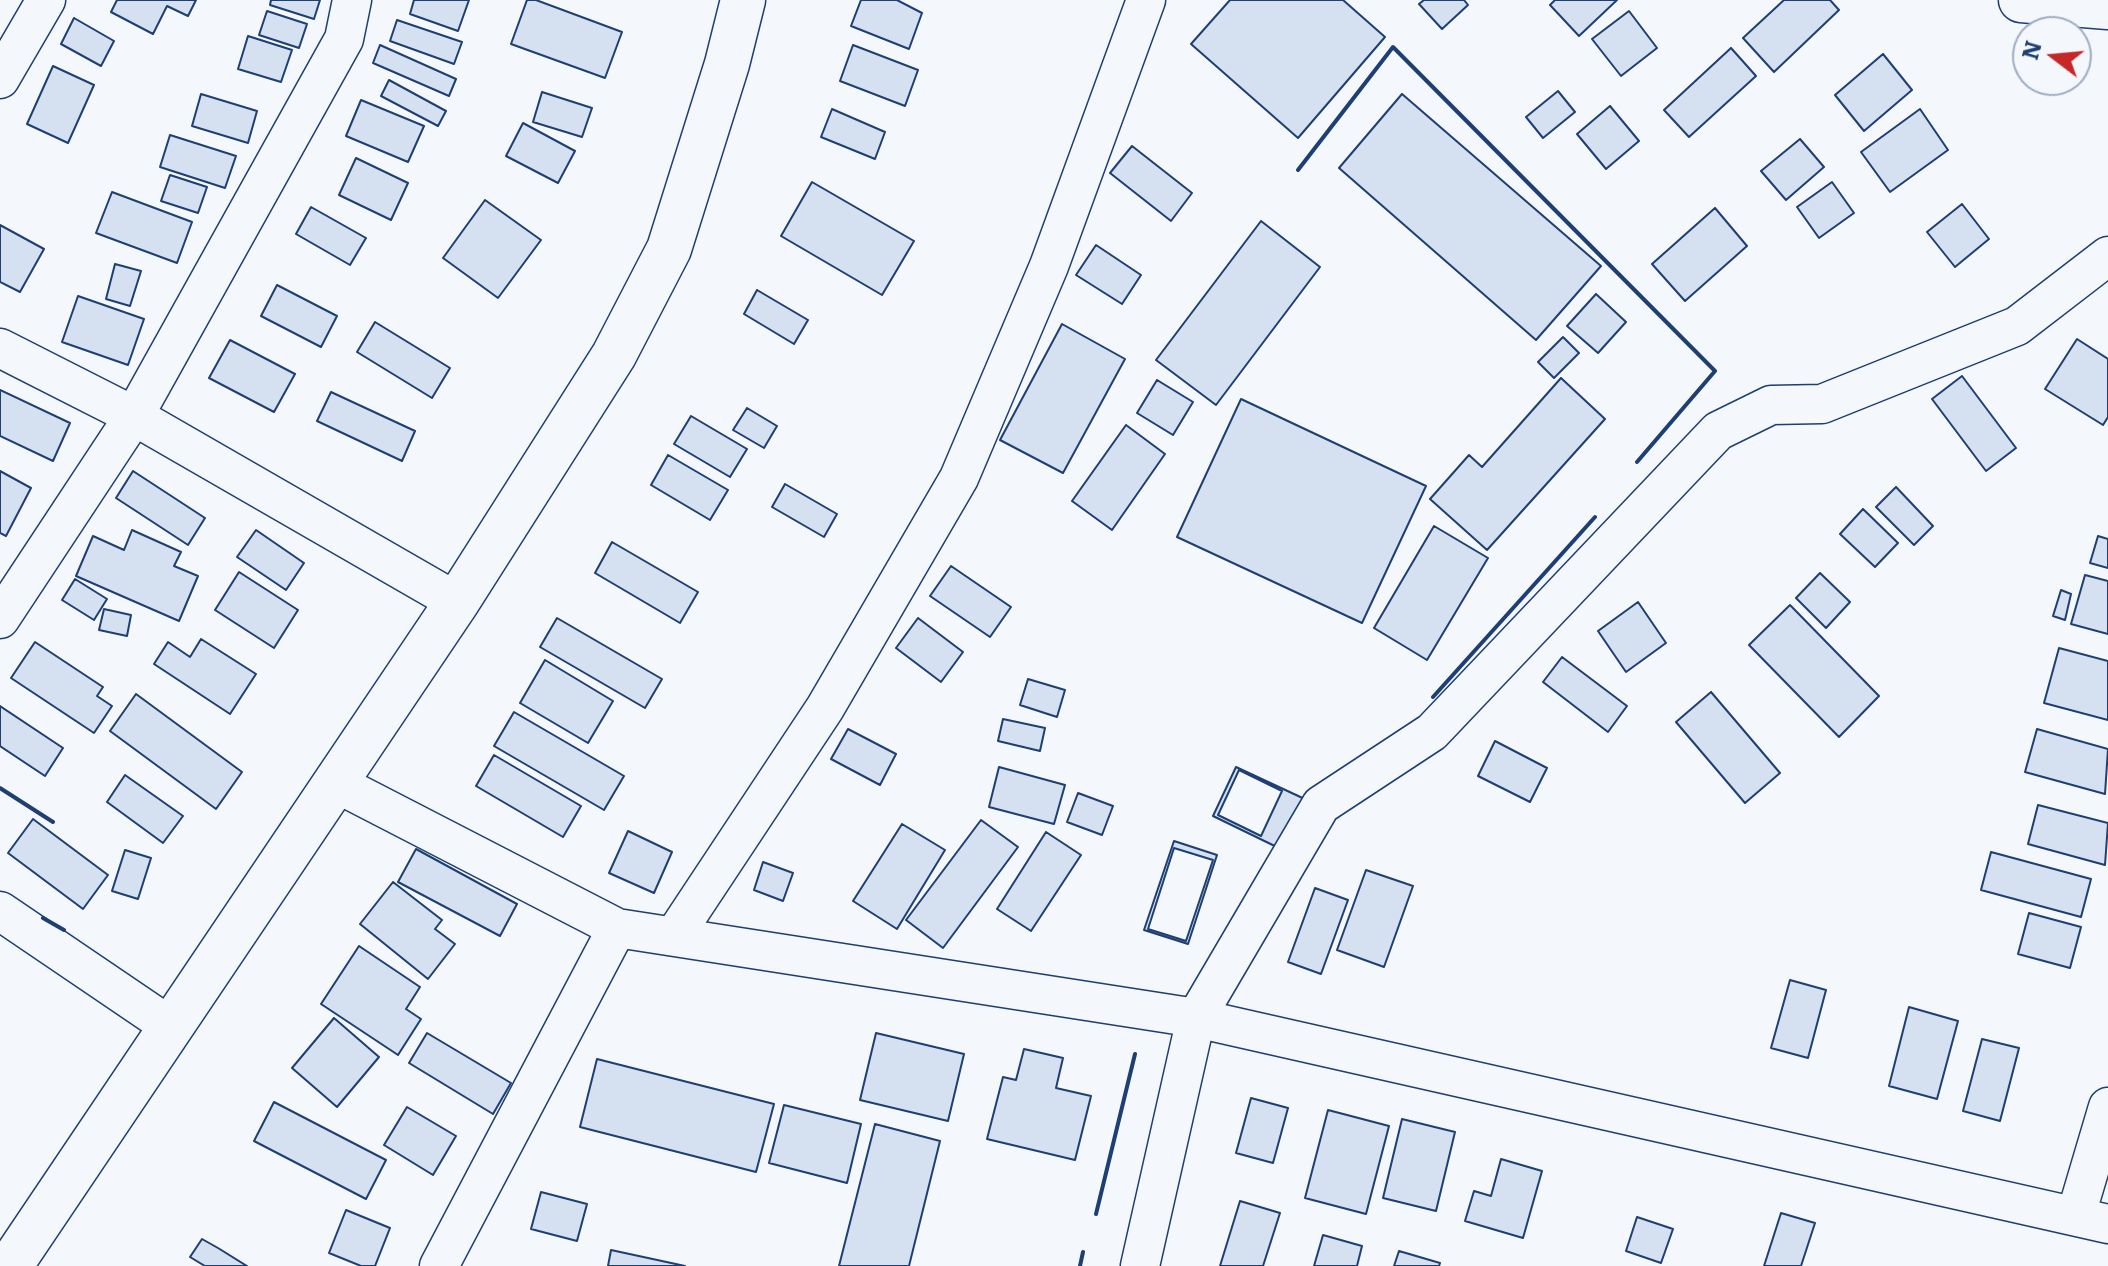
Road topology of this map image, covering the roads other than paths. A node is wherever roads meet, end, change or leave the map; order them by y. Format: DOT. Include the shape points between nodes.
graph roads {
  1 [pos="46,0"];
  2 [pos="352,0"];
  3 [pos="743,0"];
  4 [pos="1146,0"];
  5 [pos="2021,0"];
  6 [pos="2108,7"];
  7 [pos="0,79"];
  8 [pos="2108,256"];
  9 [pos="0,348"];
  10 [pos="134,416"];
  11 [pos="457,602"];
  12 [pos="0,619"];
  13 [pos="336,783"];
  14 [pos="0,911"];
  15 [pos="617,928"];
  16 [pos="674,936"];
  17 [pos="1196,1018"];
  18 [pos="171,1027"];
  19 [pos="2108,1107"];
  20 [pos="2092,1219"];
  21 [pos="10,1266"];
  22 [pos="439,1266"];
  23 [pos="1140,1266"];
  1 -- 7 [label="street"];
  2 -- 10 [label="street" via="344,39"];
  3 -- 11 [label="main road" via="669,249 614,355"];
  4 -- 16 [label="street" via="1049,266 959,478 825,708"];
  5 -- 6 [label="main road"];
  8 -- 17 [label="street" via="2017,326 1822,404 1771,405 1718,431 1432,732 1321,805"];
  9 -- 10 [label="street"];
  10 -- 11 [label="street"];
  10 -- 12 [label="street"];
  11 -- 13 [label="main road"];
  13 -- 15 [label="street"];
  13 -- 18 [label="main road"];
  14 -- 18 [label="street"];
  15 -- 16 [label="street"];
  15 -- 22 [label="street"];
  16 -- 17 [label="street"];
  17 -- 20 [label="street"];
  17 -- 23 [label="street"];
  18 -- 21 [label="main road"];
  19 -- 20 [label="street"];
}
